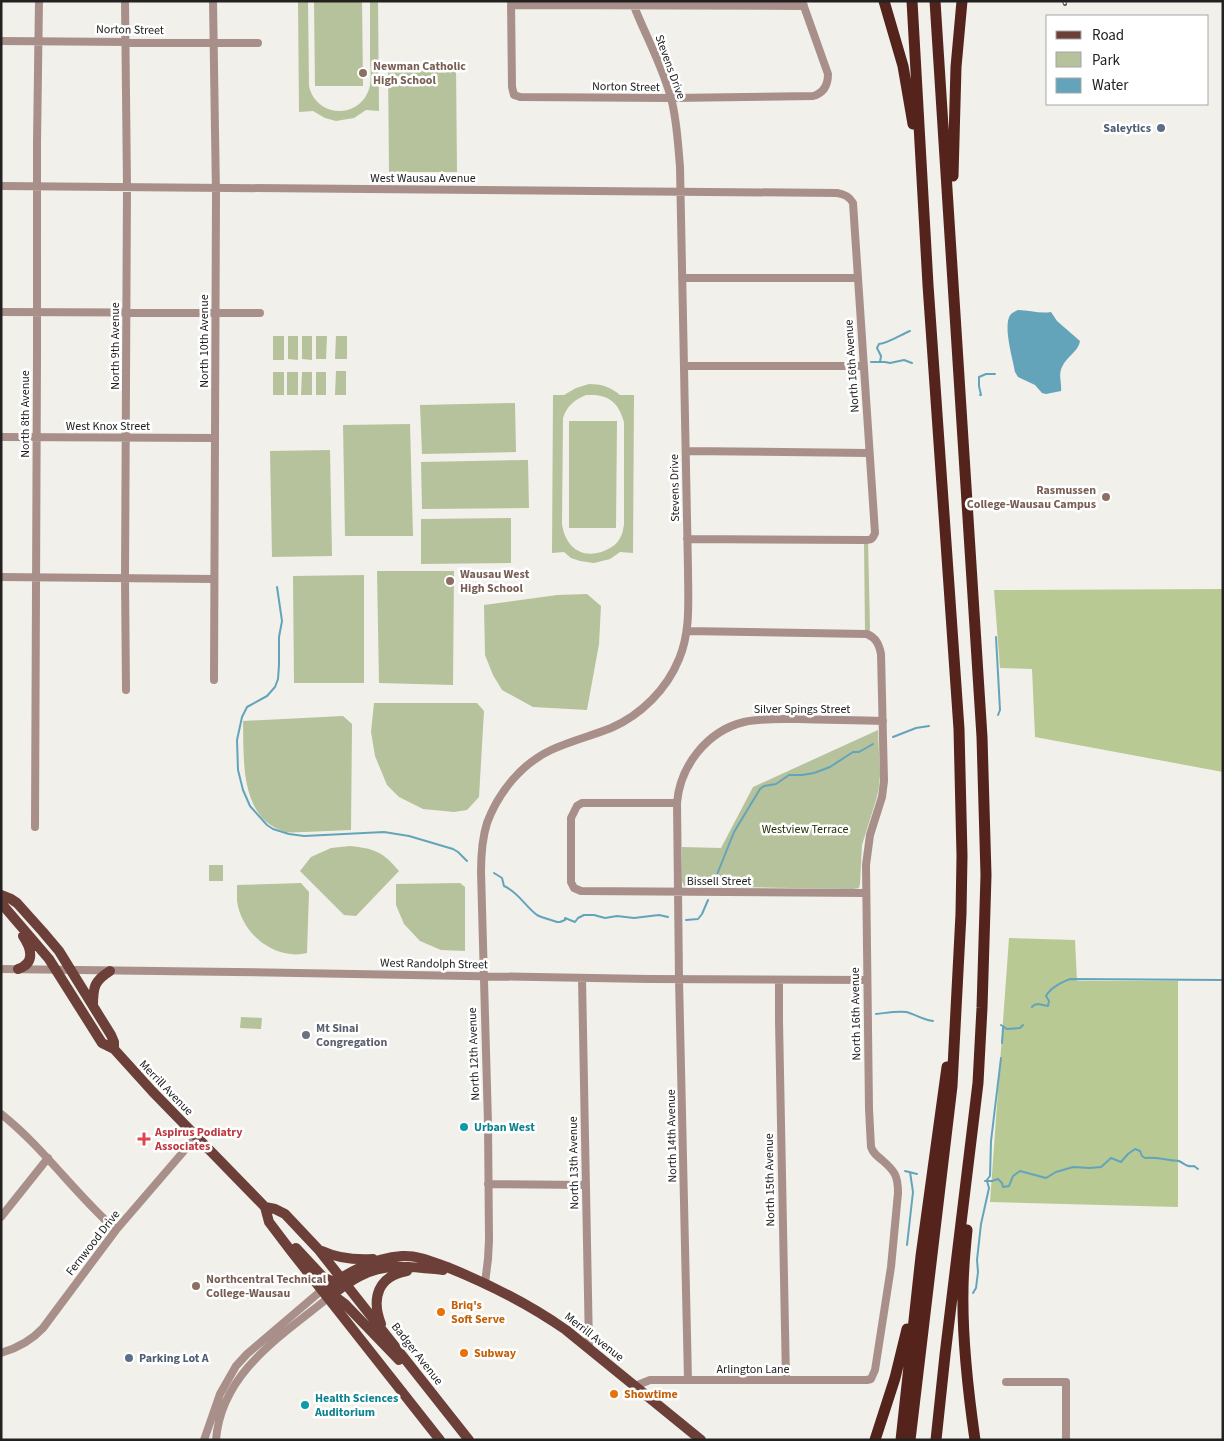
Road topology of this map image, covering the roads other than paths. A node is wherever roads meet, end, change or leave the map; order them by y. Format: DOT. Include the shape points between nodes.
graph roads {
  1 [pos="39,1"];
  2 [pos="125,1"];
  3 [pos="214,1"];
  4 [pos="884,1"];
  5 [pos="912,1"];
  6 [pos="935,1"];
  7 [pos="962,1"];
  8 [pos="512,3"];
  9 [pos="633,3"];
  10 [pos="803,3"];
  11 [pos="1,41"];
  12 [pos="38,41"];
  13 [pos="125,41"];
  14 [pos="214,42"];
  15 [pos="258,44"];
  16 [pos="672,98"];
  17 [pos="1,186"];
  18 [pos="37,186"];
  19 [pos="127,187"];
  20 [pos="216,188"];
  21 [pos="681,191"];
  22 [pos="844,194"];
  23 [pos="924,210"];
  24 [pos="950,215"];
  25 [pos="682,278"];
  26 [pos="858,278"];
  27 [pos="1,312"];
  28 [pos="37,312"];
  29 [pos="126,312"];
  30 [pos="215,313"];
  31 [pos="260,313"];
  32 [pos="684,366"];
  33 [pos="863,366"];
  34 [pos="1,437"];
  35 [pos="37,437"];
  36 [pos="126,438"];
  37 [pos="215,438"];
  38 [pos="686,451"];
  39 [pos="870,453"];
  40 [pos="687,539"];
  41 [pos="1,577"];
  42 [pos="36,577"];
  43 [pos="125,578"];
  44 [pos="214,579"];
  45 [pos="687,631"];
  46 [pos="214,680"];
  47 [pos="126,690"];
  48 [pos="883,721"];
  49 [pos="677,803"];
  50 [pos="35,827"];
  51 [pos="481,883"];
  52 [pos="679,893"];
  53 [pos="865,893"];
  54 [pos="1,895"];
  55 [pos="1,903"];
  56 [pos="15,920"];
  57 [pos="1,969"];
  58 [pos="18,970"];
  59 [pos="71,970"];
  60 [pos="56,971"];
  61 [pos="110,971"];
  62 [pos="483,977"];
  63 [pos="582,978"];
  64 [pos="679,979"];
  65 [pos="779,980"];
  66 [pos="867,980"];
  67 [pos="958,986"];
  68 [pos="93,1007"];
  69 [pos="114,1049"];
  70 [pos="978,1083"];
  71 [pos="1,1114"];
  72 [pos="196,1137"];
  73 [pos="48,1158"];
  74 [pos="488,1184"];
  75 [pos="585,1185"];
  76 [pos="265,1207"];
  77 [pos="1,1216"];
  78 [pos="271,1225"];
  79 [pos="116,1230"];
  80 [pos="318,1249"];
  81 [pos="921,1256"];
  82 [pos="389,1258"];
  83 [pos="426,1268"];
  84 [pos="459,1272"];
  85 [pos="340,1281"];
  86 [pos="485,1284"];
  87 [pos="328,1294"];
  88 [pos="384,1332"];
  89 [pos="589,1347"];
  90 [pos="1,1353"];
  91 [pos="419,1376"];
  92 [pos="870,1379"];
  93 [pos="688,1380"];
  94 [pos="786,1380"];
  95 [pos="1006,1382"];
  96 [pos="635,1386"];
  97 [pos="204,1440"];
  98 [pos="216,1440"];
  99 [pos="440,1440"];
  100 [pos="469,1440"];
  101 [pos="701,1440"];
  102 [pos="875,1440"];
  103 [pos="901,1440"];
  104 [pos="910,1440"];
  105 [pos="936,1440"];
  106 [pos="975,1440"];
  107 [pos="1066,1440"];
  1 -- 12 [label="street, North 8th Avenue"];
  2 -- 13 [label="street, North 9th Avenue"];
  3 -- 14 [label="street, North 10th Avenue"];
  4 -- 23 [label="highway" via="907,86"];
  5 -- 23 [label="highway"];
  6 -- 24 [label="highway"];
  7 -- 24 [label="highway"];
  8 -- 9 [label="street"];
  8 -- 16 [label="street, Norton Street" via="514,95"];
  9 -- 10 [label="street"];
  9 -- 16 [label="street, Stevens Drive"];
  10 -- 16 [label="street, Norton Street" via="828,74 825,89 813,96"];
  11 -- 12 [label="street, Norton Street"];
  12 -- 13 [label="street, Norton Street"];
  12 -- 18 [label="street, North 8th Avenue"];
  13 -- 14 [label="street, Norton Street"];
  13 -- 19 [label="street, North 9th Avenue"];
  14 -- 15 [label="street, Norton Street"];
  14 -- 20 [label="street, North 10th Avenue"];
  16 -- 21 [label="street, Stevens Drive"];
  17 -- 18 [label="street, West Wausau Avenue"];
  18 -- 19 [label="street, West Wausau Avenue"];
  18 -- 28 [label="street, North 8th Avenue"];
  19 -- 20 [label="street, West Wausau Avenue"];
  19 -- 29 [label="street, North 9th Avenue"];
  20 -- 21 [label="street, West Wausau Avenue"];
  20 -- 30 [label="street, North 10th Avenue"];
  21 -- 22 [label="street, West Wausau Avenue"];
  21 -- 25 [label="street, Stevens Drive"];
  22 -- 26 [label="street, North 16th Avenue" via="853,203"];
  23 -- 67 [label="highway" via="960,759 962,914"];
  24 -- 70 [label="highway" via="984,784 986,861"];
  25 -- 26 [label="street"];
  25 -- 32 [label="street, Stevens Drive"];
  26 -- 33 [label="street, North 16th Avenue"];
  27 -- 28 [label="street"];
  28 -- 29 [label="street"];
  28 -- 35 [label="street, North 8th Avenue"];
  29 -- 30 [label="street"];
  29 -- 36 [label="street, North 9th Avenue"];
  30 -- 31 [label="street"];
  30 -- 37 [label="street, North 10th Avenue"];
  32 -- 33 [label="street"];
  32 -- 38 [label="street, Stevens Drive"];
  33 -- 39 [label="street, North 16th Avenue"];
  34 -- 35 [label="street, West Knox Street"];
  35 -- 36 [label="street, West Knox Street"];
  35 -- 42 [label="street, North 8th Avenue"];
  36 -- 37 [label="street, West Knox Street"];
  36 -- 43 [label="street, North 9th Avenue"];
  37 -- 44 [label="street, North 10th Avenue"];
  38 -- 39 [label="street"];
  38 -- 40 [label="street, Stevens Drive"];
  39 -- 40 [label="street, North 16th Avenue" via="875,532 871,540"];
  40 -- 45 [label="street, Stevens Drive"];
  41 -- 42 [label="street"];
  42 -- 43 [label="street"];
  42 -- 50 [label="street, North 8th Avenue"];
  43 -- 44 [label="street"];
  43 -- 47 [label="street, North 9th Avenue"];
  44 -- 46 [label="street, North 10th Avenue"];
  45 -- 48 [label="street, North 16th Avenue" via="867,634 875,638 881,654"];
  45 -- 51 [label="street, Stevens Drive" via="671,675 639,711 612,727 549,751 514,779 494,807 487,824"];
  48 -- 49 [label="street, Silver Spings Street" via="765,719 733,725 712,738 695,755 681,782"];
  48 -- 53 [label="street, North 16th Avenue" via="884,781 868,845"];
  49 -- 52 [label="street, Silver Spings Street"];
  49 -- 52 [label="street, Bissell Street" via="582,803 577,806 571,818 571,882 581,891"];
  51 -- 62 [label="street, North 12th Avenue"];
  52 -- 53 [label="street, Bissell Street"];
  52 -- 64 [label="street, North 14th Avenue"];
  53 -- 66 [label="street, North 16th Avenue"];
  54 -- 59 [label="main road, Merrill Avenue" via="14,901 43,932"];
  55 -- 56 [label="main road, Merrill Avenue"];
  56 -- 58 [label="main road" via="31,949 26,965"];
  56 -- 60 [label="main road, Merrill Avenue"];
  57 -- 58 [label="street, West Randolph Street"];
  58 -- 60 [label="street, West Randolph Street"];
  59 -- 60 [label="street, West Randolph Street"];
  59 -- 61 [label="street, West Randolph Street"];
  59 -- 68 [label="main road, Merrill Avenue"];
  60 -- 69 [label="main road, Merrill Avenue" via="98,1038"];
  61 -- 62 [label="street, West Randolph Street"];
  61 -- 68 [label="main road" via="95,984"];
  62 -- 63 [label="street, West Randolph Street"];
  62 -- 74 [label="street, North 12th Avenue"];
  63 -- 64 [label="street, West Randolph Street"];
  63 -- 75 [label="street, North 13th Avenue"];
  64 -- 65 [label="street, West Randolph Street"];
  64 -- 93 [label="street, North 14th Avenue"];
  65 -- 66 [label="street, West Randolph Street"];
  65 -- 94 [label="street, North 15th Avenue"];
  66 -- 92 [label="street, North 16th Avenue" via="871,1147 894,1172 898,1184 892,1267"];
  67 -- 81 [label="highway"];
  67 -- 104 [label="highway" via="950,1117"];
  68 -- 69 [label="main road, Merrill Avenue" via="112,1037"];
  69 -- 72 [label="main road, Merrill Avenue"];
  70 -- 105 [label="highway"];
  70 -- 106 [label="highway" via="963,1290 964,1347"];
  71 -- 73 [label="street"];
  72 -- 76 [label="main road, Merrill Avenue"];
  72 -- 79 [label="street, Fernwood Drive"];
  73 -- 77 [label="street"];
  73 -- 79 [label="street"];
  74 -- 75 [label="street"];
  74 -- 86 [label="street, North 12th Avenue"];
  75 -- 89 [label="street, North 13th Avenue"];
  76 -- 78 [label="main road, Merrill Avenue"];
  76 -- 80 [label="main road, Merrill Avenue" via="284,1214"];
  78 -- 85 [label="main road" via="324,1278"];
  78 -- 87 [label="main road, Merrill Avenue"];
  79 -- 90 [label="street, Fernwood Drive" via="39,1332 22,1345"];
  80 -- 82 [label="main road" via="350,1259"];
  80 -- 85 [label="main road, Merrill Avenue"];
  81 -- 102 [label="highway" via="899,1362"];
  81 -- 103 [label="highway"];
  82 -- 84 [label="main road, Merrill Avenue" via="419,1258"];
  82 -- 85 [label="main road, Merrill Avenue" via="368,1264"];
  83 -- 84 [label="main road, Merrill Avenue"];
  83 -- 85 [label="main road, Merrill Avenue" via="397,1266"];
  83 -- 88 [label="main road" via="398,1272 382,1284 376,1307"];
  84 -- 86 [label="main road, Merrill Avenue"];
  85 -- 87 [label="main road, Merrill Avenue"];
  85 -- 88 [label="main road, Badger Avenue"];
  86 -- 89 [label="main road, Merrill Avenue" via="533,1308"];
  87 -- 91 [label="main road" via="347,1306 404,1366"];
  87 -- 97 [label="street" via="262,1340 236,1366 220,1394"];
  87 -- 98 [label="street" via="241,1374 225,1402"];
  87 -- 99 [label="main road"];
  88 -- 91 [label="main road, Badger Avenue"];
  89 -- 96 [label="main road, Merrill Avenue"];
  91 -- 100 [label="main road, Badger Avenue"];
  92 -- 94 [label="street, Arlington Lane"];
  93 -- 94 [label="street, Arlington Lane"];
  93 -- 96 [label="street, Arlington Lane" via="650,1380"];
  95 -- 107 [label="street" via="1066,1382"];
  96 -- 101 [label="main road, Merrill Avenue"];
}
